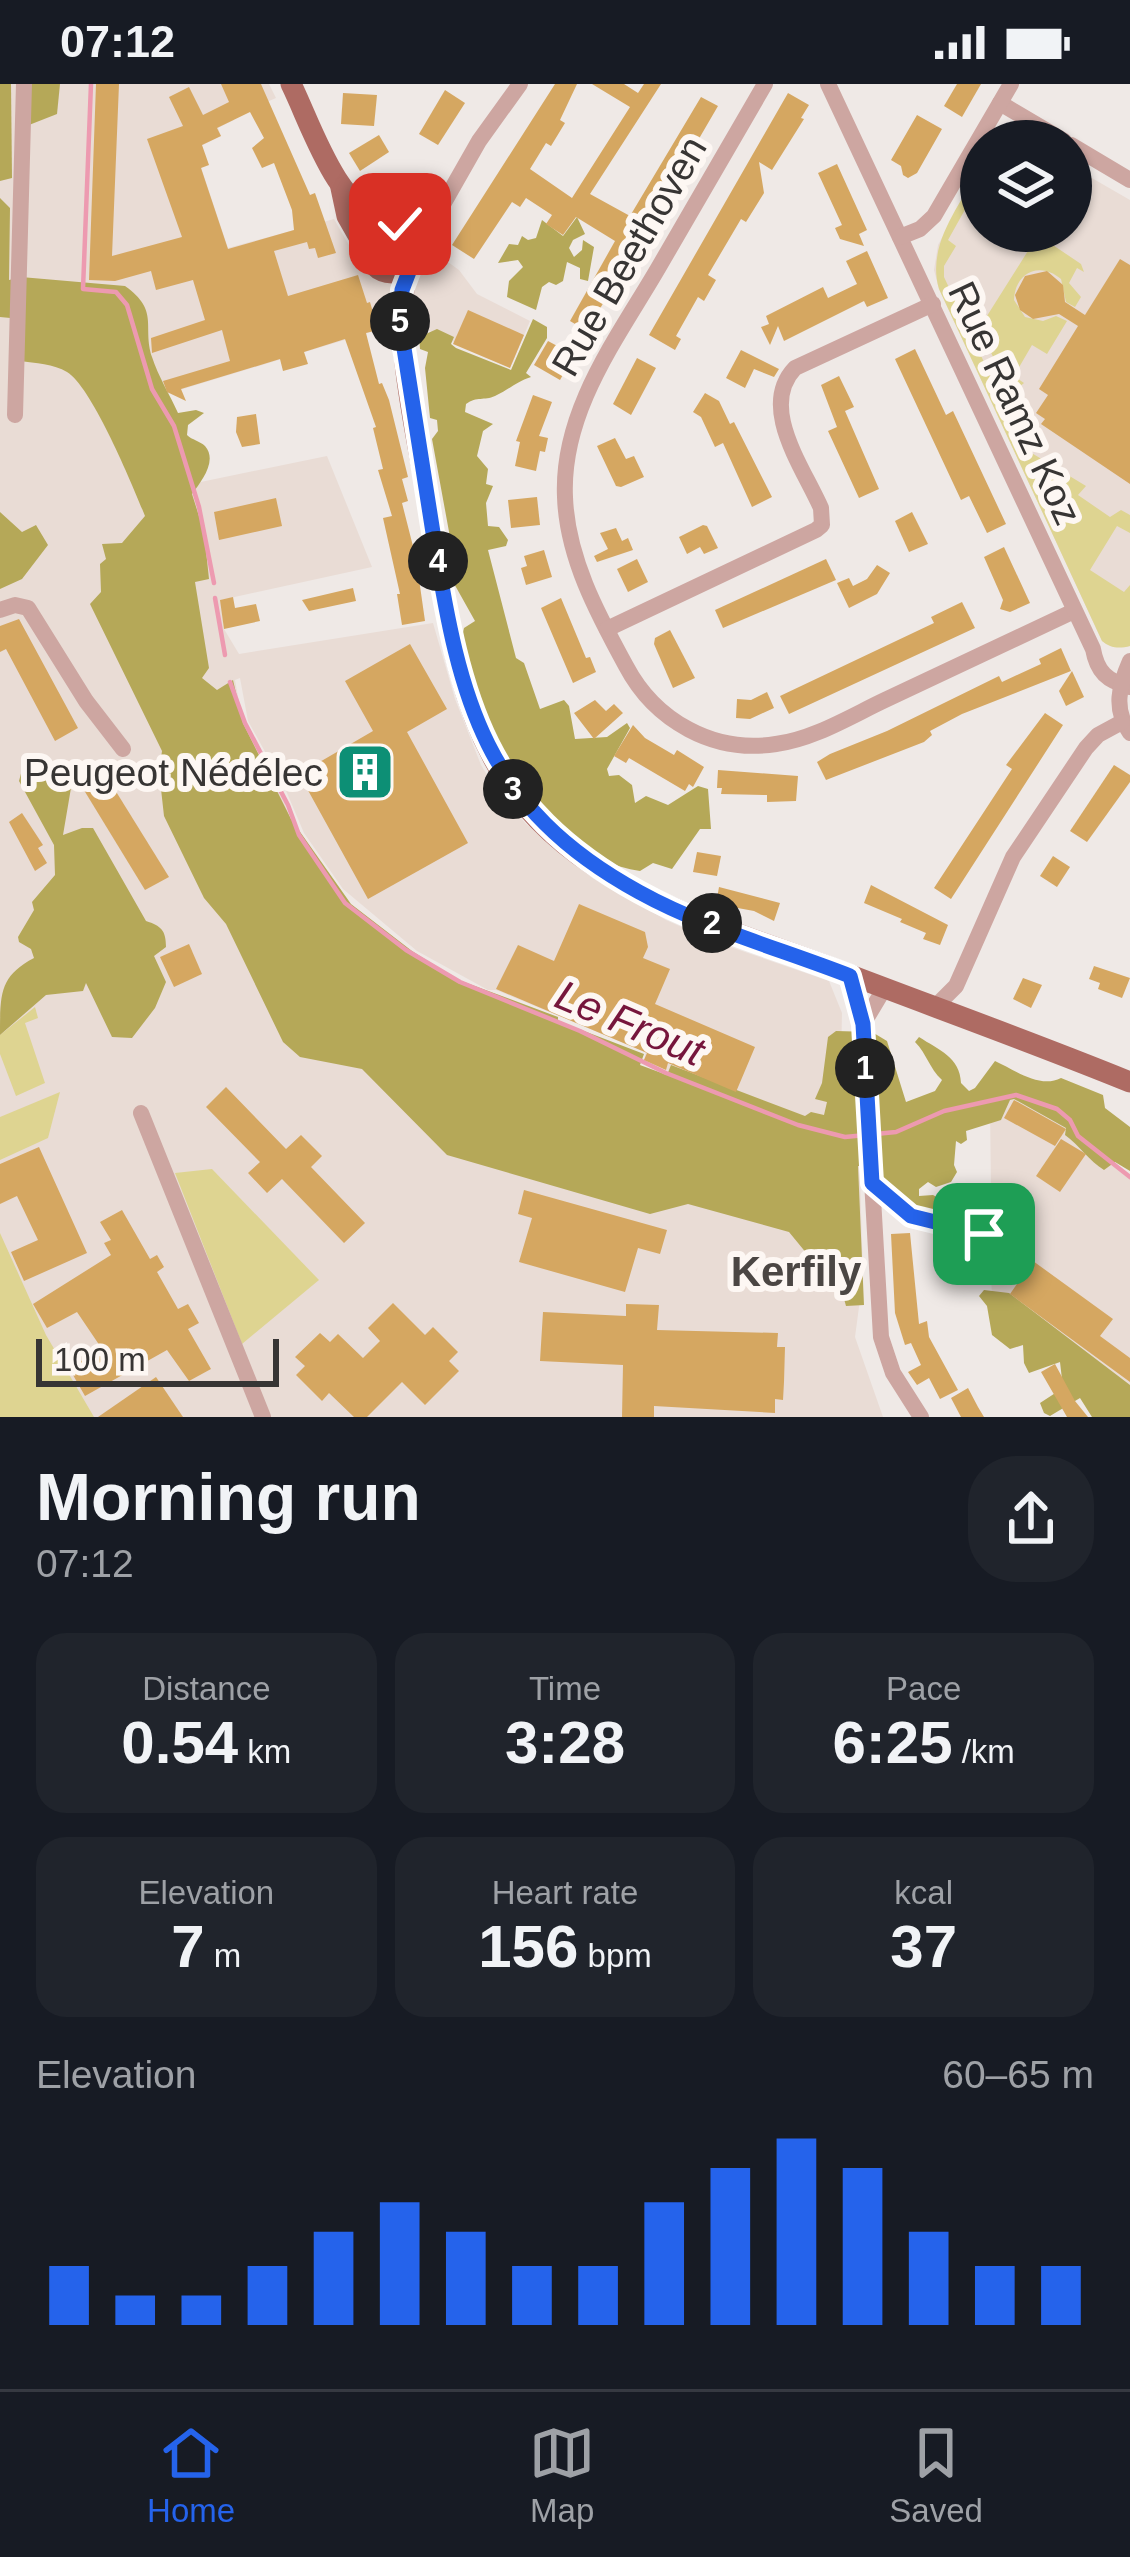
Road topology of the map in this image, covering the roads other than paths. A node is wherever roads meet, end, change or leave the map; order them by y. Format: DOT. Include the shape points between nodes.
graph roads {
  1 [pos="24,84"];
  2 [pos="291,84"];
  3 [pos="506,84"];
  4 [pos="520,84"];
  5 [pos="765,84"];
  6 [pos="829,84"];
  7 [pos="1011,84"];
  8 [pos="1000,103"];
  9 [pos="1029,120"];
  10 [pos="479,141"];
  11 [pos="1092,157"];
  12 [pos="1130,180"];
  13 [pos="339,182"];
  14 [pos="447,194"];
  15 [pos="393,224"];
  16 [pos="900,237"];
  17 [pos="372,259"];
  18 [pos="412,259"];
  19 [pos="933,304"];
  20 [pos="400,323"];
  21 [pos="15,416"];
  22 [pos="0,610"];
  23 [pos="1074,611"];
  24 [pos="607,629"];
  25 [pos="1093,649"];
  26 [pos="1130,662"];
  27 [pos="1125,686"];
  28 [pos="1126,727"];
  29 [pos="124,749"];
  30 [pos="850,976"];
  31 [pos="884,989"];
  32 [pos="934,1008"];
  33 [pos="863,1024"];
  34 [pos="1130,1082"];
  35 [pos="141,1113"];
  36 [pos="872,1183"];
  37 [pos="1003,1240"];
  38 [pos="263,1417"];
  39 [pos="920,1417"];
  1 -- 21 [label="street"];
  2 -- 13 [label="main road"];
  3 -- 10 [label="street"];
  4 -- 10 [label="street"];
  5 -- 24 [label="street, Rue Beethoven" via="594,378 573,433 565,482 569,536"];
  6 -- 16 [label="street, Rue Ramz Koz"];
  7 -- 8 [label="street"];
  8 -- 9 [label="street"];
  8 -- 16 [label="street" via="938,211"];
  10 -- 14 [label="street"];
  11 -- 12 [label="street"];
  13 -- 15 [label="main road" via="365,211"];
  13 -- 17 [label="main road" via="347,216"];
  14 -- 15 [label="street"];
  14 -- 18 [label="street"];
  15 -- 17 [label="main road" via="369,237"];
  15 -- 18 [label="main road" via="413,234"];
  16 -- 19 [label="street, Rue Ramz Koz"];
  17 -- 18 [label="main road" via="388,273"];
  17 -- 20 [label="main road"];
  18 -- 20 [label="main road"];
  19 -- 23 [label="street, Rue Ramz Koz"];
  19 -- 24 [label="street" via="795,368 783,382 779,414 822,525"];
  20 -- 30 [label="main road" via="452,644 505,778 567,844 640,893"];
  22 -- 29 [label="street" via="28,608"];
  23 -- 24 [label="street, Rue Beethoven" via="805,737 765,746 723,743 674,720 639,687"];
  23 -- 25 [label="street, Rue Ramz Koz"];
  25 -- 26 [label="street"];
  25 -- 27 [label="street, Rue Ramz Koz" via="1101,673"];
  26 -- 27 [label="street"];
  27 -- 28 [label="street"];
  28 -- 32 [label="street" via="1086,748 1013,857 956,986"];
  30 -- 31 [label="main road"];
  30 -- 33 [label="street"];
  31 -- 32 [label="main road"];
  31 -- 33 [label="street"];
  32 -- 34 [label="main road"];
  33 -- 36 [label="street"];
  35 -- 38 [label="street"];
  36 -- 37 [label="street" via="911,1216"];
  36 -- 39 [label="street" via="881,1337"];
}
